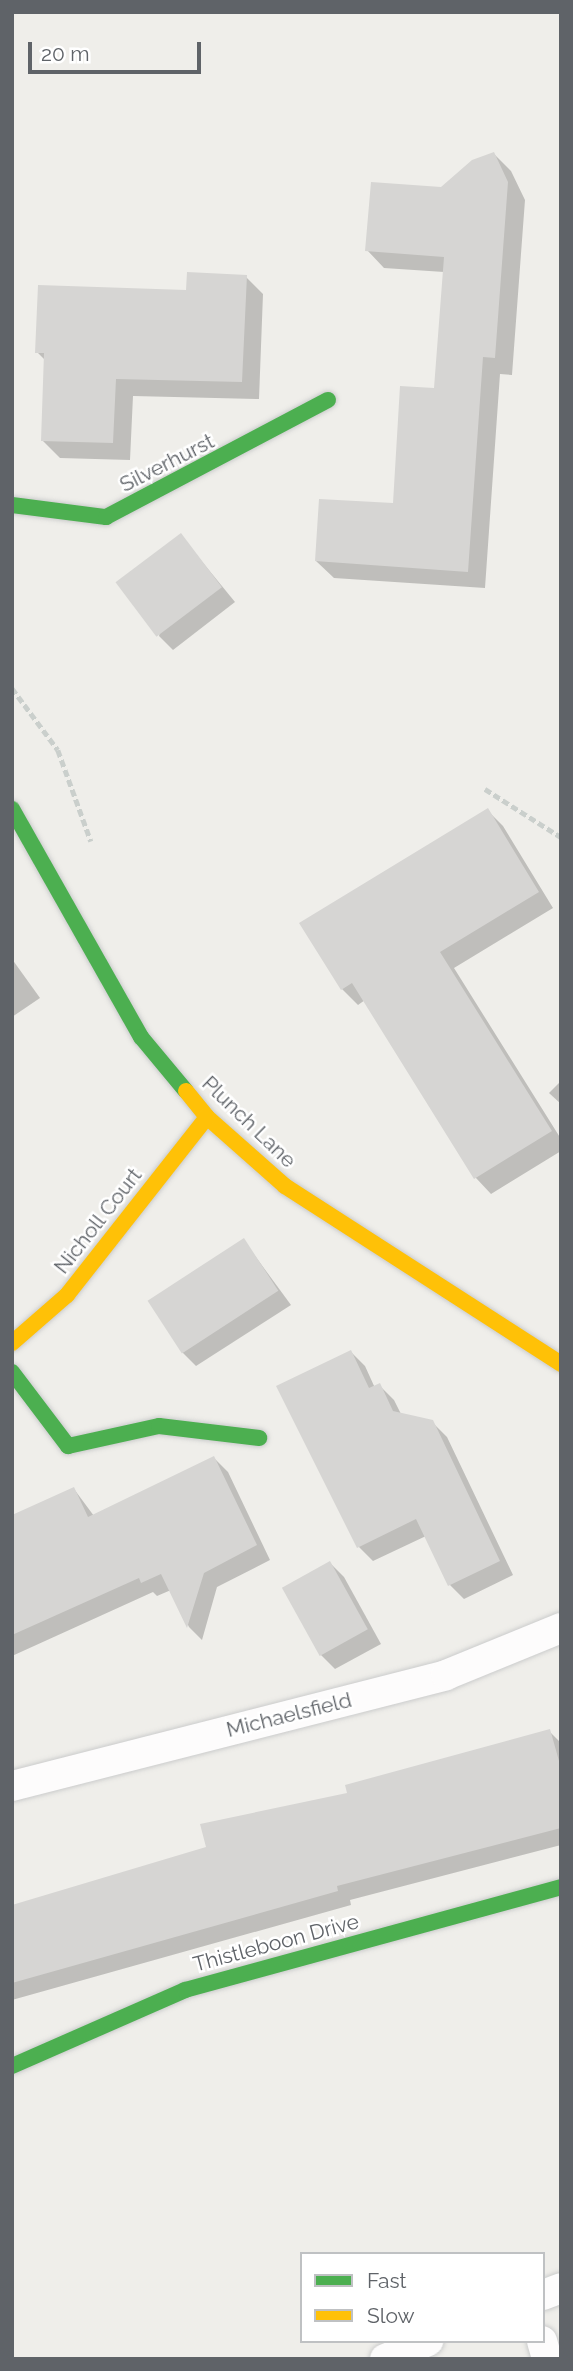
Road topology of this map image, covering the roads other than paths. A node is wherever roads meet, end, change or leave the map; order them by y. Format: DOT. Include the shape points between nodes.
graph roads {
  1 [pos="328,400"];
  2 [pos="12,505"];
  3 [pos="12,808"];
  4 [pos="207,1117"];
  5 [pos="12,1343"];
  6 [pos="561,1364"];
  7 [pos="12,1372"];
  8 [pos="259,1438"];
  9 [pos="561,1628"];
  10 [pos="12,1786"];
  11 [pos="560,1890"];
  12 [pos="12,2066"];
  13 [pos="423,2343"];
  14 [pos="385,2359"];
  1 -- 2 [label="street, Silverhurst" via="106,517"];
  3 -- 4 [label="street, Plunch Lane" via="141,1037"];
  4 -- 5 [label="street, Nicholl Court" via="67,1295"];
  4 -- 6 [label="street, Plunch Lane" via="285,1186"];
  7 -- 8 [label="street" via="68,1446 159,1426"];
  9 -- 10 [label="lane, Michaelsfield" via="446,1675"];
  11 -- 12 [label="street, Thistleboon Drive" via="185,1990"];
  13 -- 14 [label="lane"];
}
